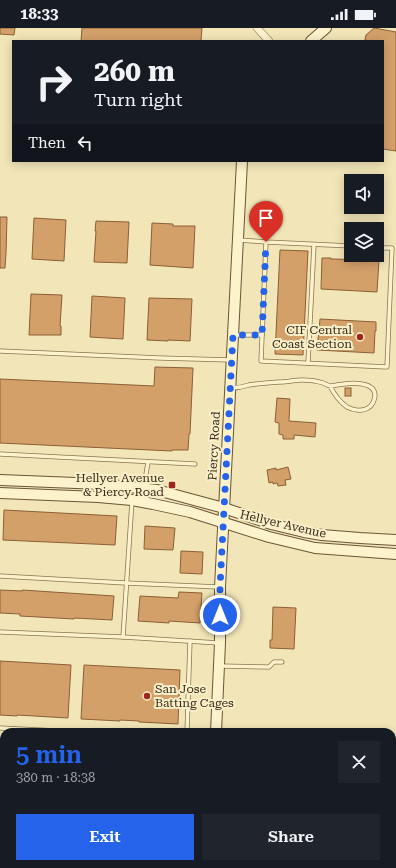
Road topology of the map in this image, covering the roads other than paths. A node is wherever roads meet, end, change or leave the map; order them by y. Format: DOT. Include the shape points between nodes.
graph roads {
  1 [pos="257,28"];
  2 [pos="326,28"];
  3 [pos="268,40"];
  4 [pos="312,40"];
  5 [pos="242,162"];
  6 [pos="238,239"];
  7 [pos="266,242"];
  8 [pos="314,244"];
  9 [pos="344,246"];
  10 [pos="384,248"];
  11 [pos="233,335"];
  12 [pos="262,335"];
  13 [pos="0,351"];
  14 [pos="232,360"];
  15 [pos="308,363"];
  16 [pos="330,386"];
  17 [pos="230,388"];
  18 [pos="0,454"];
  19 [pos="148,462"];
  20 [pos="195,464"];
  21 [pos="0,480"];
  22 [pos="143,488"];
  23 [pos="0,493"];
  24 [pos="132,500"];
  25 [pos="224,508"];
  26 [pos="224,523"];
  27 [pos="396,540"];
  28 [pos="396,554"];
  29 [pos="0,576"];
  30 [pos="126,583"];
  31 [pos="220,587"];
  32 [pos="0,632"];
  33 [pos="123,637"];
  34 [pos="190,641"];
  35 [pos="220,644"];
  36 [pos="282,662"];
  37 [pos="219,666"];
  38 [pos="187,728"];
  39 [pos="216,728"];
  1 -- 3 [label="street"];
  2 -- 4 [label="main road"];
  5 -- 6 [label="main road, Piercy Road"];
  6 -- 7 [label="lane"];
  6 -- 11 [label="main road, Piercy Road"];
  7 -- 8 [label="lane"];
  7 -- 12 [label="lane"];
  8 -- 9 [label="lane"];
  8 -- 15 [label="lane"];
  10 -- 15 [label="lane" via="392,248 387,367"];
  11 -- 12 [label="lane"];
  11 -- 14 [label="main road, Piercy Road"];
  12 -- 15 [label="lane" via="261,361"];
  13 -- 14 [label="lane"];
  14 -- 17 [label="main road, Piercy Road"];
  16 -- 16 [label="lane" via="362,384 373,390 374,401 370,407 363,410 351,409 344,405"];
  16 -- 17 [label="lane" via="322,382 301,380"];
  17 -- 25 [label="main road, Piercy Road"];
  18 -- 19 [label="lane"];
  19 -- 20 [label="lane"];
  19 -- 22 [label="lane"];
  21 -- 22 [label="main road, Hellyer Avenue"];
  22 -- 25 [label="main road, Hellyer Avenue"];
  23 -- 24 [label="main road, Hellyer Avenue"];
  24 -- 26 [label="main road, Hellyer Avenue" via="190,512"];
  24 -- 30 [label="lane"];
  25 -- 26 [label="main road, Piercy Road"];
  25 -- 27 [label="main road, Hellyer Avenue" via="271,524 322,535"];
  26 -- 28 [label="main road, Hellyer Avenue" via="315,548"];
  26 -- 31 [label="main road, Piercy Road"];
  29 -- 30 [label="lane"];
  30 -- 31 [label="lane"];
  30 -- 33 [label="lane"];
  31 -- 35 [label="main road, Piercy Road"];
  32 -- 33 [label="lane"];
  33 -- 34 [label="lane"];
  34 -- 35 [label="lane"];
  34 -- 38 [label="lane"];
  35 -- 37 [label="main road, Piercy Road"];
  36 -- 37 [label="lane" via="274,662 270,667"];
  37 -- 39 [label="main road, Piercy Road"];
}
